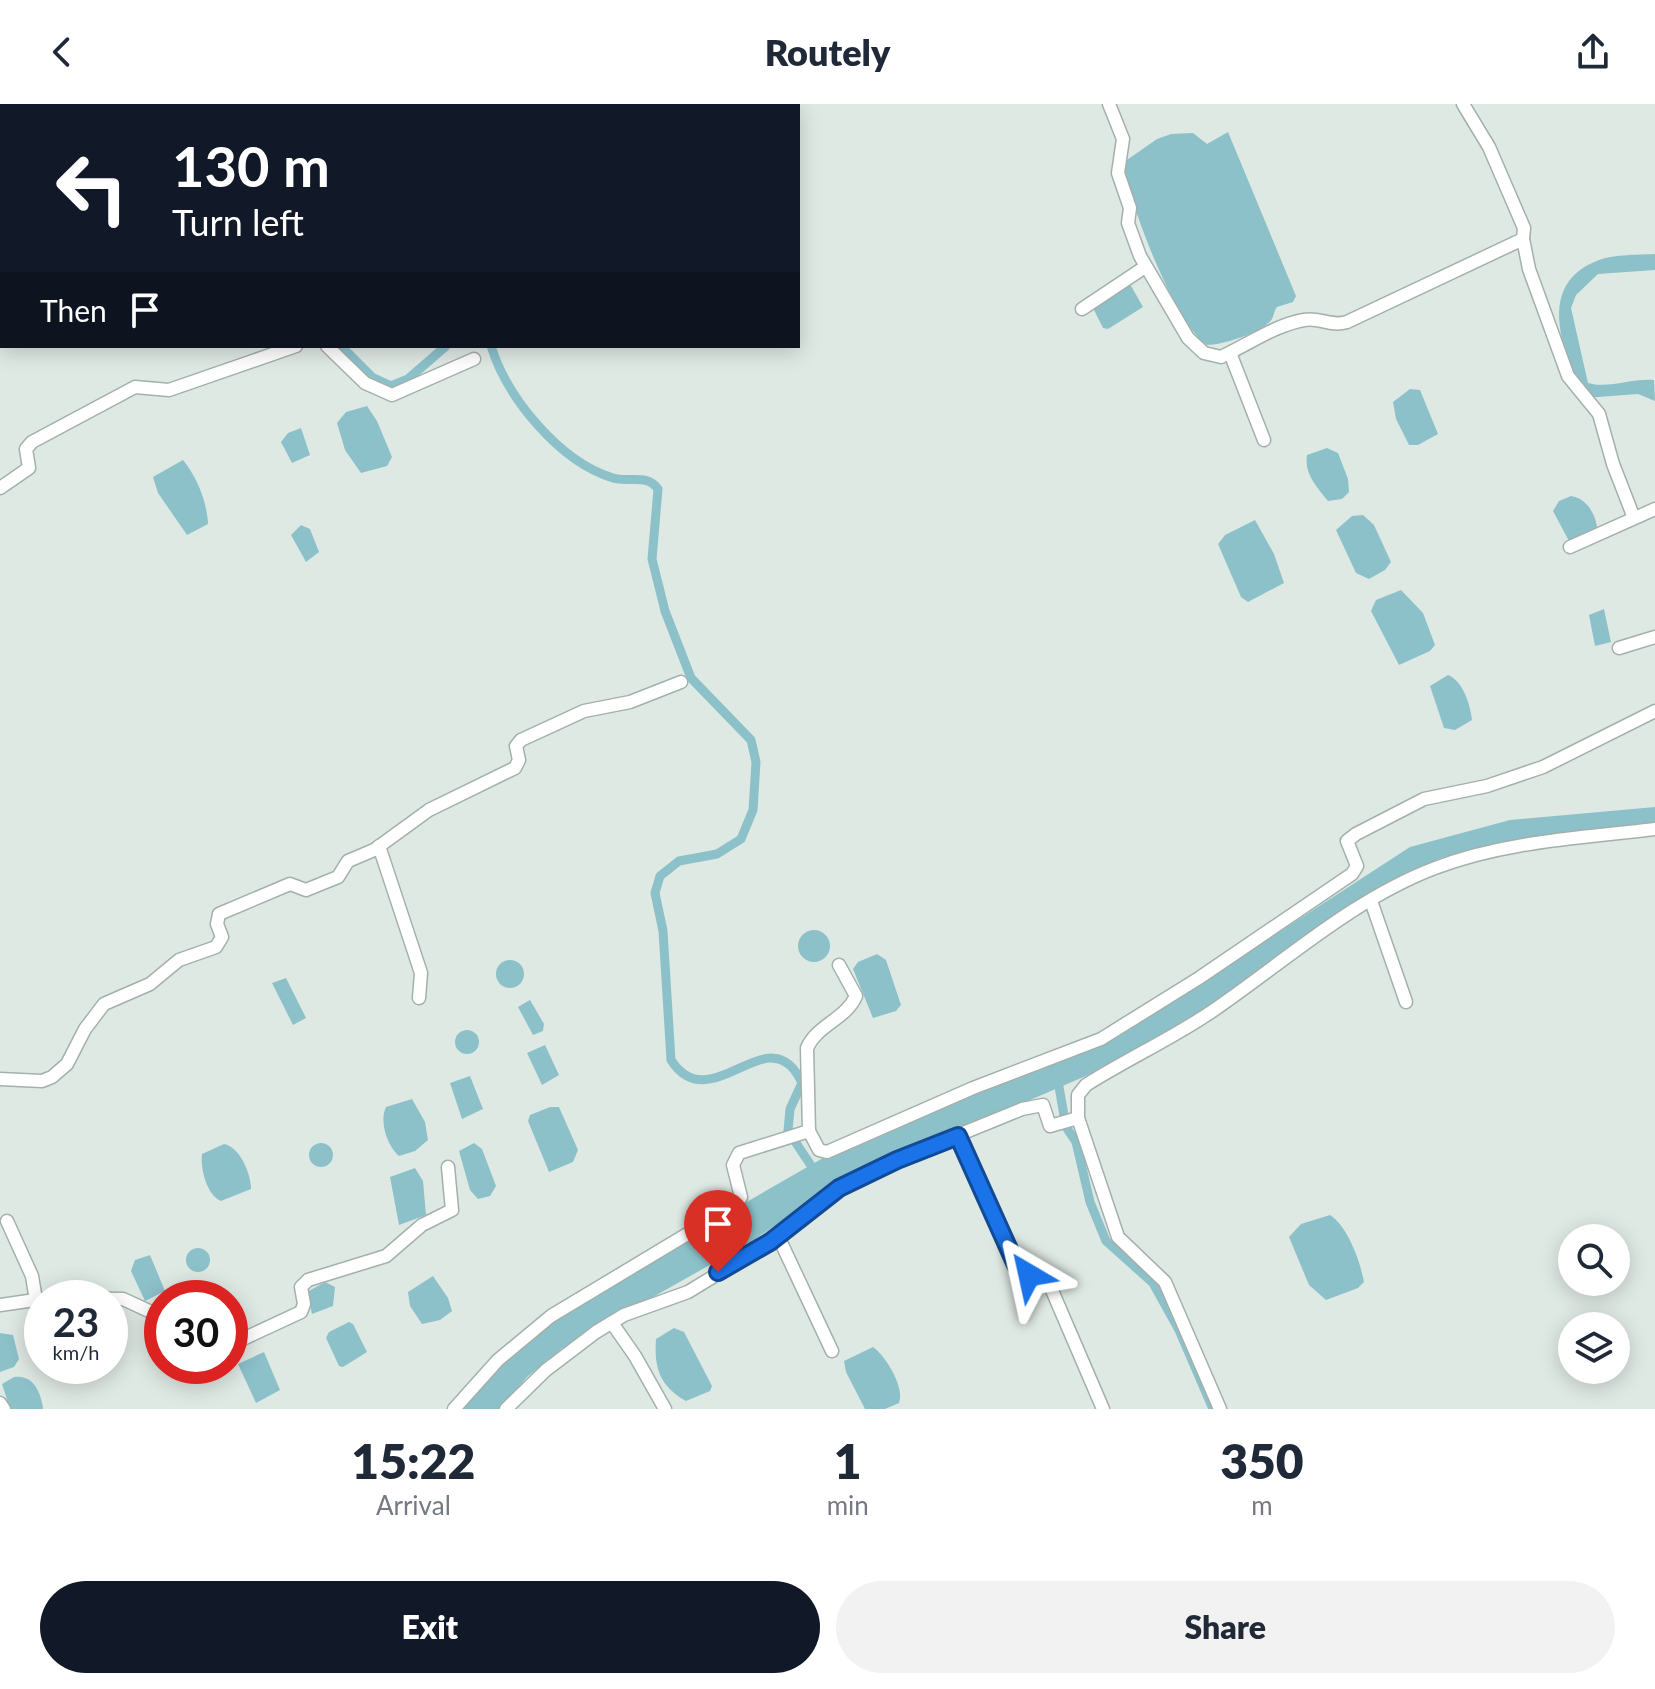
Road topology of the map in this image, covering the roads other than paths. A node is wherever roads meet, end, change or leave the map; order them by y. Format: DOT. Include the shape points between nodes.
graph roads {
  1 [pos="1109,104"];
  2 [pos="1463,104"];
  3 [pos="1523,239"];
  4 [pos="1145,267"];
  5 [pos="1082,309"];
  6 [pos="290,348"];
  7 [pos="329,348"];
  8 [pos="1230,353"];
  9 [pos="474,359"];
  10 [pos="1264,440"];
  11 [pos="0,488"];
  12 [pos="1655,509"];
  13 [pos="1634,518"];
  14 [pos="1570,547"];
  15 [pos="1655,637"];
  16 [pos="1619,648"];
  17 [pos="681,682"];
  18 [pos="1655,711"];
  19 [pos="1655,829"];
  20 [pos="379,846"];
  21 [pos="1371,901"];
  22 [pos="839,965"];
  23 [pos="419,998"];
  24 [pos="1406,1002"];
  25 [pos="0,1079"];
  26 [pos="1076,1119"];
  27 [pos="806,1132"];
  28 [pos="958,1136"];
  29 [pos="448,1167"];
  30 [pos="7,1221"];
  31 [pos="778,1236"];
  32 [pos="33,1280"];
  33 [pos="24,1302"];
  34 [pos="0,1305"];
  35 [pos="612,1323"];
  36 [pos="248,1337"];
  37 [pos="832,1351"];
  38 [pos="0,1403"];
  39 [pos="4,1409"];
  40 [pos="454,1409"];
  41 [pos="506,1409"];
  42 [pos="665,1409"];
  43 [pos="1103,1409"];
  44 [pos="1220,1409"];
  1 -- 4 [label="street" via="1123,139 1118,173 1130,208 1128,223"];
  2 -- 3 [label="street" via="1489,147 1524,228"];
  3 -- 8 [label="street" via="1347,322 1299,321"];
  3 -- 13 [label="street" via="1568,376 1599,414"];
  4 -- 5 [label="street"];
  4 -- 8 [label="street" via="1196,347 1213,357"];
  6 -- 11 [label="street" via="169,390 135,387 32,442 26,449 29,468"];
  7 -- 9 [label="street" via="365,383 392,395"];
  8 -- 10 [label="street"];
  12 -- 13 [label="street"];
  13 -- 14 [label="street"];
  15 -- 16 [label="street"];
  17 -- 20 [label="street" via="630,702 584,711 521,740 515,768 429,810"];
  18 -- 27 [label="street" via="1543,767 1424,799 1356,834 1347,841 1357,866 1352,874 1199,978 1091,1043 827,1152 819,1150"];
  19 -- 21 [label="street" via="1546,841 1471,857 1418,875"];
  20 -- 23 [label="street" via="421,973"];
  20 -- 25 [label="street" via="348,861 330,882 306,890 290,884 219,914 222,937 216,947 179,960 150,984 104,1004 67,1064 52,1077"];
  21 -- 24 [label="street"];
  21 -- 26 [label="street" via="1203,1017 1086,1085 1078,1095"];
  22 -- 27 [label="street" via="856,996 807,1048"];
  26 -- 28 [label="street" via="1050,1126 1046,1107 1037,1106"];
  26 -- 44 [label="street" via="1118,1237 1165,1282"];
  27 -- 40 [label="street" via="735,1157 741,1197 734,1206 551,1316 498,1360"];
  28 -- 31 [label="street" via="839,1188"];
  28 -- 43 [label="street" via="1016,1265 1026,1275 1041,1274 1048,1281"];
  29 -- 36 [label="street" via="452,1210 422,1225 386,1256 308,1280 301,1287 301,1312"];
  30 -- 32 [label="street"];
  31 -- 35 [label="street" via="688,1292"];
  31 -- 37 [label="street"];
  33 -- 34 [label="street"];
  35 -- 41 [label="street" via="546,1370"];
  35 -- 42 [label="street"];
  38 -- 39 [label="street"];
}
